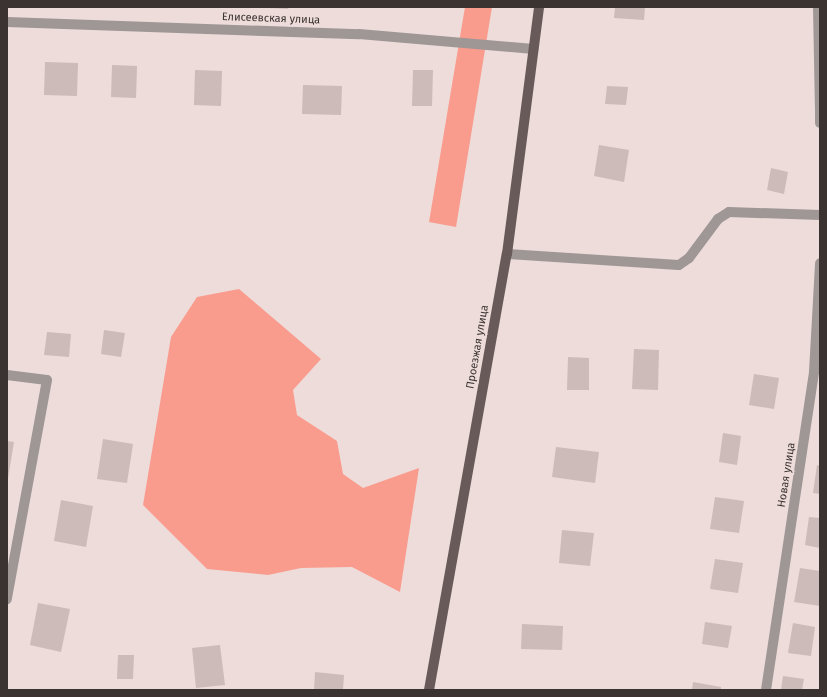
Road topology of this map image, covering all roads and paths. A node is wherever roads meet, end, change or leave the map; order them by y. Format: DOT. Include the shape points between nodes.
graph roads {
  1 [pos="539,7"];
  2 [pos="818,7"];
  3 [pos="7,22"];
  4 [pos="533,49"];
  5 [pos="820,110"];
  6 [pos="820,123"];
  7 [pos="820,215"];
  8 [pos="507,254"];
  9 [pos="820,263"];
  10 [pos="7,375"];
  11 [pos="7,599"];
  12 [pos="430,690"];
  13 [pos="766,690"];
  1 -- 4 [label="main road, Проезжая улица"];
  2 -- 5 [label="street"];
  3 -- 4 [label="street, Елисеевская улица" via="359,34"];
  4 -- 8 [label="main road, Проезжая улица"];
  5 -- 6 [label="street"];
  7 -- 8 [label="street" via="729,212 718,219 689,258 679,265"];
  8 -- 12 [label="main road, Проезжая улица"];
  9 -- 13 [label="street, Новая улица" via="814,372"];
  10 -- 11 [label="street" via="47,380"];
}
